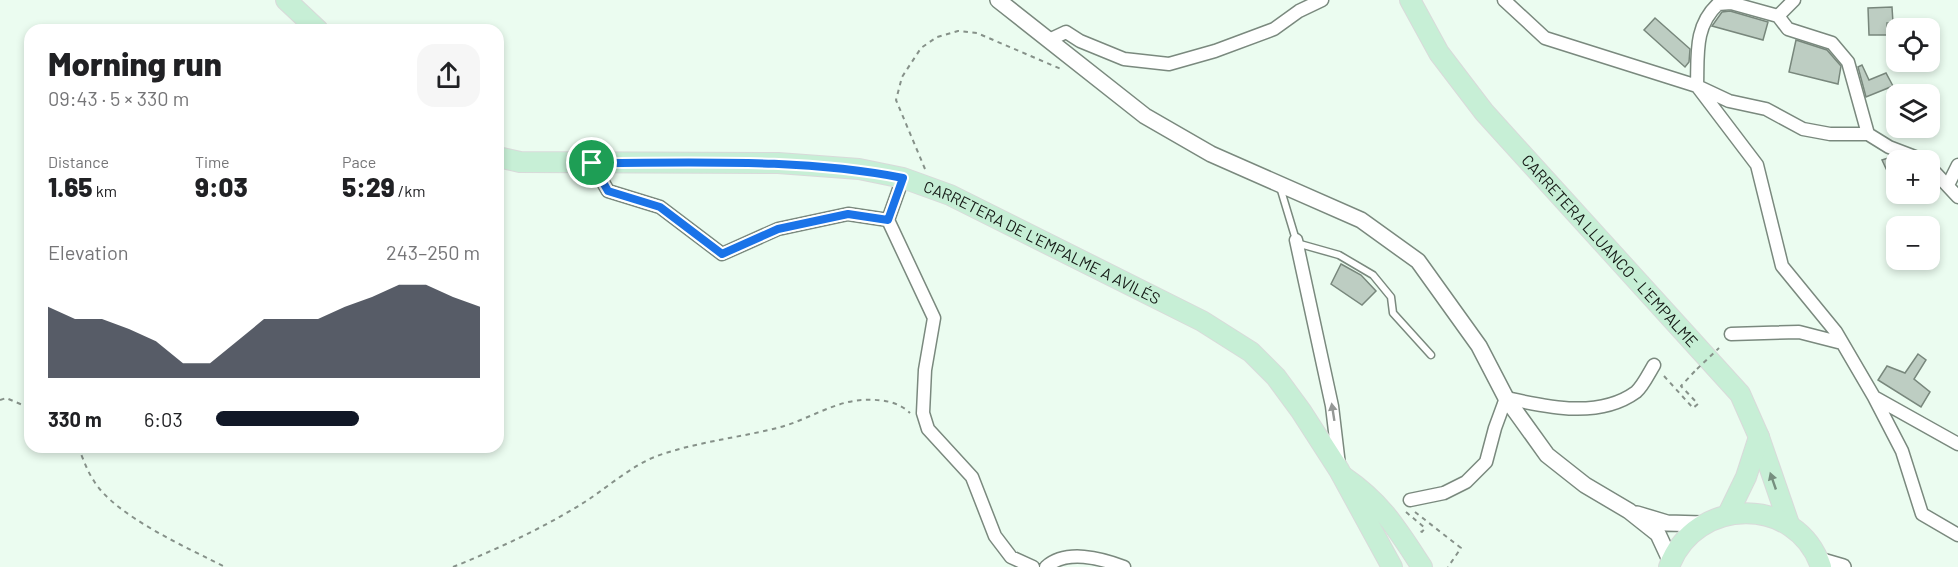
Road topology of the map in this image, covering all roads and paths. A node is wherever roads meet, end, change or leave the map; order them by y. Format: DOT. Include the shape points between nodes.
graph roads {
  1 [pos="286,0"];
  2 [pos="998,0"];
  3 [pos="1322,0"];
  4 [pos="1410,0"];
  5 [pos="1504,0"];
  6 [pos="1794,0"];
  7 [pos="1778,16"];
  8 [pos="312,24"];
  9 [pos="1049,40"];
  10 [pos="1063,70"];
  11 [pos="1697,86"];
  12 [pos="1868,134"];
  13 [pos="1897,150"];
  14 [pos="504,158"];
  15 [pos="592,163"];
  16 [pos="1958,165"];
  17 [pos="1940,177"];
  18 [pos="903,178"];
  19 [pos="1279,182"];
  20 [pos="1948,185"];
  21 [pos="928,187"];
  22 [pos="1958,197"];
  23 [pos="888,220"];
  24 [pos="1296,240"];
  25 [pos="1731,334"];
  26 [pos="1842,342"];
  27 [pos="1719,348"];
  28 [pos="1431,355"];
  29 [pos="1654,365"];
  30 [pos="1874,397"];
  31 [pos="1506,398"];
  32 [pos="0,400"];
  33 [pos="24,406"];
  34 [pos="928,429"];
  35 [pos="1759,436"];
  36 [pos="1958,444"];
  37 [pos="81,453"];
  38 [pos="1340,472"];
  39 [pos="1410,500"];
  40 [pos="1360,510"];
  41 [pos="1629,511"];
  42 [pos="1728,513"];
  43 [pos="1702,524"];
  44 [pos="1789,524"];
  45 [pos="1958,535"];
  46 [pos="1414,564"];
  47 [pos="1820,564"];
  48 [pos="1670,565"];
  49 [pos="225,567"];
  50 [pos="453,567"];
  51 [pos="1033,567"];
  52 [pos="1046,567"];
  53 [pos="1124,567"];
  54 [pos="1392,567"];
  55 [pos="1843,567"];
  1 -- 8 [label="main road"];
  2 -- 9 [label="street"];
  3 -- 9 [label="street" via="1274,29 1169,64 1124,59 1066,32"];
  4 -- 35 [label="main road, CARRETERA LLUANCO - L'EMPALME" via="1438,53 1484,112 1740,394"];
  5 -- 11 [label="street" via="1545,38"];
  6 -- 7 [label="street"];
  7 -- 11 [label="street" via="1731,3 1718,4 1706,15 1698,38"];
  7 -- 12 [label="street" via="1788,29 1832,43 1848,62"];
  9 -- 19 [label="street" via="1145,116 1211,154"];
  10 -- 21 [label="path" via="976,33 958,30 921,48 902,76 896,100 924,163"];
  11 -- 12 [label="street" via="1729,100 1766,109 1803,129"];
  11 -- 26 [label="street" via="1756,165 1782,266"];
  12 -- 13 [label="street"];
  14 -- 15 [label="main road, CARRETERA DE L'EMPALME A AVILÉS"];
  15 -- 18 [label="main road, CARRETERA DE L'EMPALME A AVILÉS" via="778,163 859,169"];
  15 -- 23 [label="street" via="608,191 660,207 722,254 790,226 848,214"];
  16 -- 20 [label="street"];
  17 -- 20 [label="street"];
  18 -- 21 [label="main road, CARRETERA DE L'EMPALME A AVILÉS"];
  18 -- 23 [label="street"];
  19 -- 24 [label="lane"];
  19 -- 31 [label="street" via="1361,220 1418,261 1479,346"];
  20 -- 22 [label="street"];
  21 -- 38 [label="main road, CARRETERA DE L'EMPALME A AVILÉS" via="1228,336 1276,377"];
  23 -- 34 [label="street" via="934,318 925,370 923,413"];
  24 -- 28 [label="lane" via="1339,255 1373,275 1391,297 1393,313"];
  38 -- 24 [label="street, one-way" via="1332,406"];
  25 -- 26 [label="street" via="1799,332"];
  26 -- 30 [label="street"];
  27 -- 29 [label="path, bridge" via="1681,386 1698,404 1693,408"];
  29 -- 31 [label="street" via="1636,392 1609,404 1573,409"];
  30 -- 36 [label="street"];
  30 -- 45 [label="street" via="1902,451 1922,514"];
  31 -- 39 [label="street" via="1486,462 1466,482 1444,493"];
  31 -- 41 [label="street" via="1547,455 1585,485"];
  32 -- 33 [label="path" via="6,398"];
  34 -- 50 [label="path" via="904,407 864,400 846,402 777,428 655,456 516,541"];
  34 -- 51 [label="street" via="972,477 996,536 1011,557"];
  35 -- 42 [label="main road" via="1746,477"];
  44 -- 35 [label="main road, CARRETERA LLUANCO - L'EMPALME, one-way"];
  37 -- 49 [label="path" via="94,481 110,501 169,539"];
  38 -- 40 [label="main road, CARRETERA DE L'EMPALME A AVILÉS"];
  38 -- 46 [label="main road" via="1385,511"];
  40 -- 46 [label="main road" via="1378,522"];
  40 -- 54 [label="main road, CARRETERA DE L'EMPALME A AVILÉS"];
  41 -- 43 [label="street" via="1667,523"];
  41 -- 48 [label="street" via="1658,534"];
  42 -- 43 [label="main road"];
  42 -- 44 [label="main road" via="1770,515"];
  43 -- 48 [label="main road" via="1689,535"];
  44 -- 47 [label="main road" via="1807,540"];
  47 -- 55 [label="street"];
  52 -- 53 [label="street" via="1054,560 1083,556"];
}
